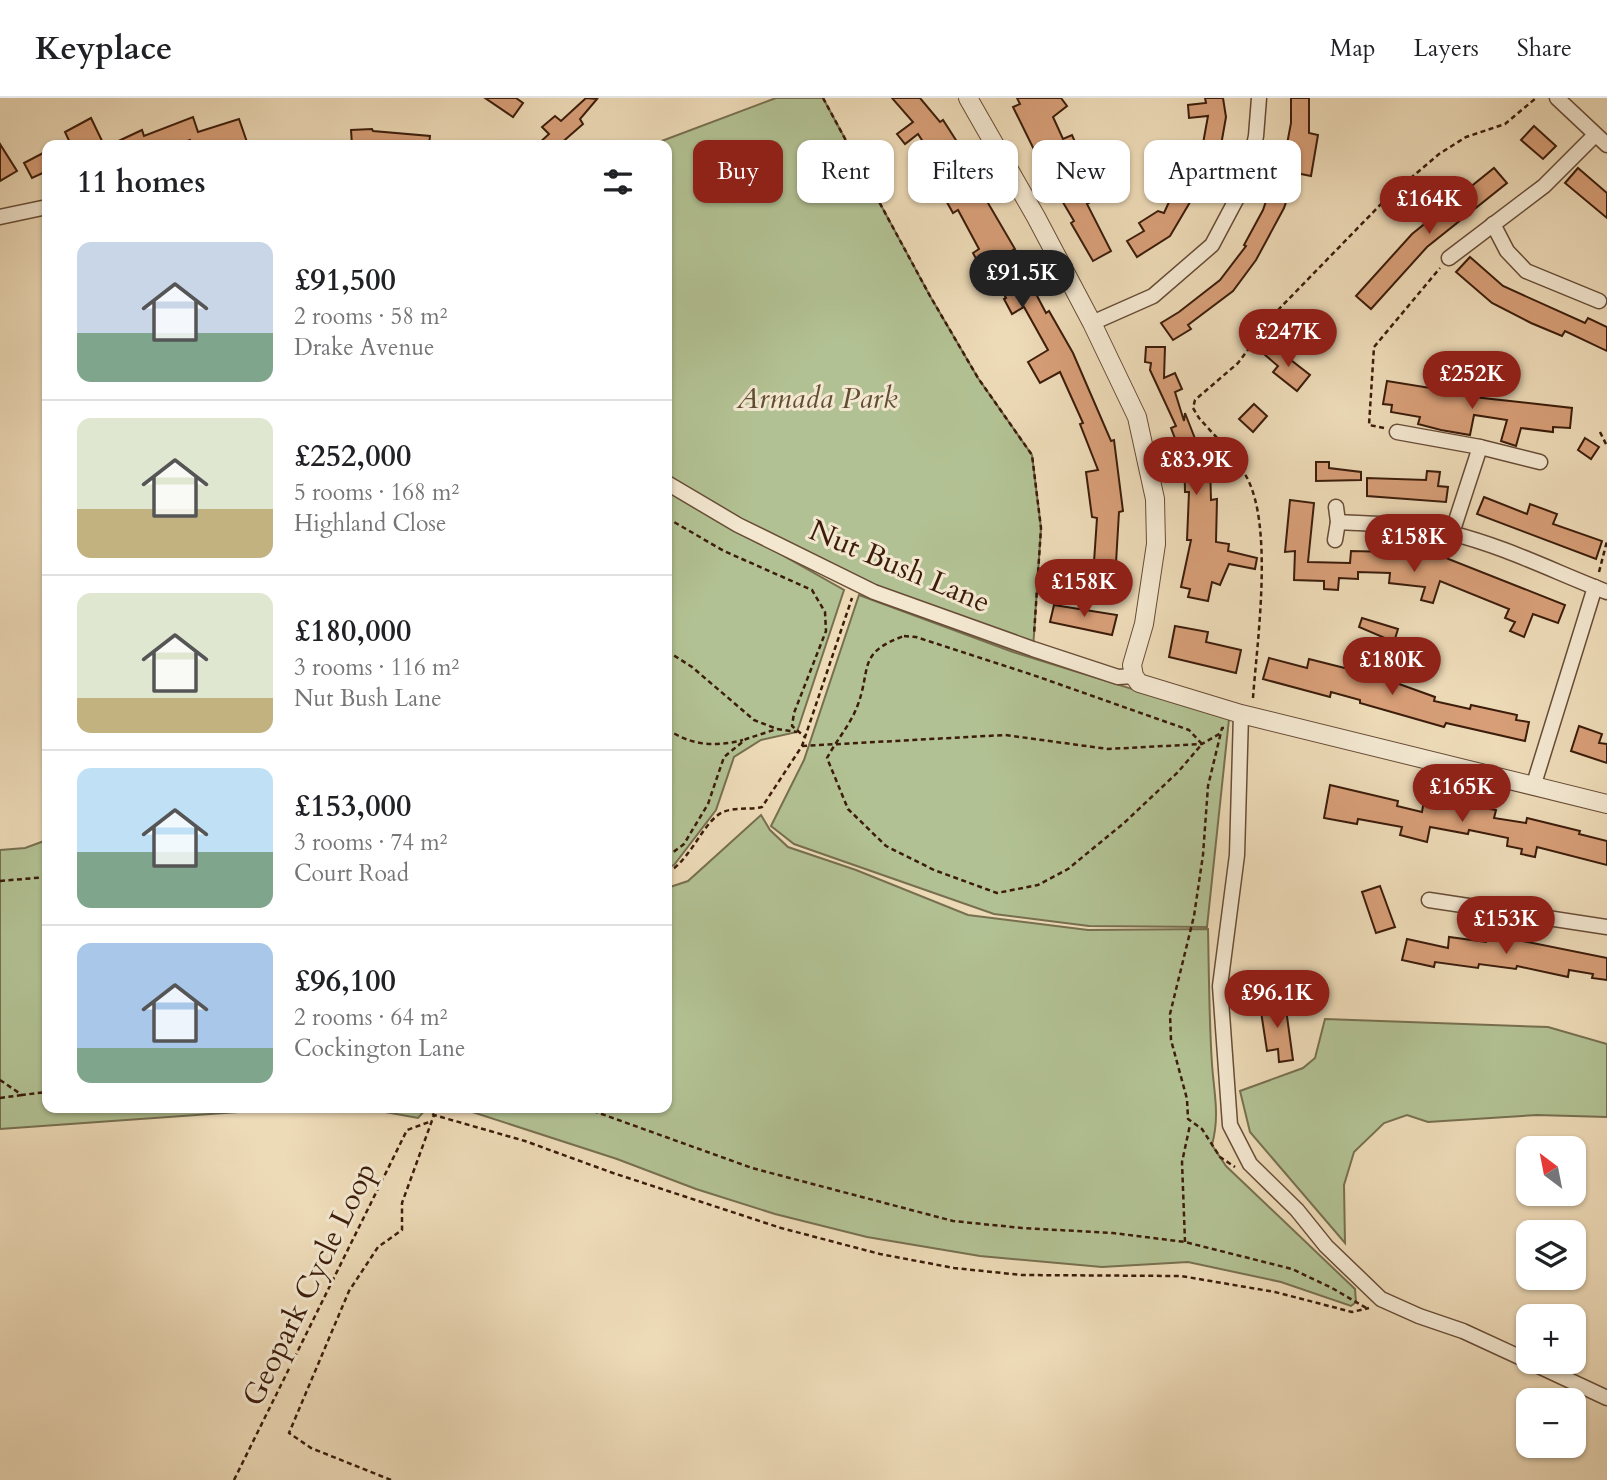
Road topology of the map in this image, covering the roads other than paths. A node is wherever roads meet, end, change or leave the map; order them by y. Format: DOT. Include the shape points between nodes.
graph roads {
  1 [pos="968,98"];
  2 [pos="1259,98"];
  3 [pos="1557,98"];
  4 [pos="1595,135"];
  5 [pos="1607,145"];
  6 [pos="42,208"];
  7 [pos="0,217"];
  8 [pos="1493,224"];
  9 [pos="1449,258"];
  10 [pos="1599,300"];
  11 [pos="1092,323"];
  12 [pos="1397,432"];
  13 [pos="1479,447"];
  14 [pos="1540,462"];
  15 [pos="672,486"];
  16 [pos="1336,507"];
  17 [pos="1338,522"];
  18 [pos="1452,533"];
  19 [pos="1335,540"];
  20 [pos="1601,589"];
  21 [pos="1134,676"];
  22 [pos="1245,717"];
  23 [pos="1533,787"];
  24 [pos="1607,804"];
  25 [pos="1429,900"];
  26 [pos="1607,927"];
  27 [pos="1516,1355"];
  28 [pos="1556,1374"];
  29 [pos="1607,1398"];
  1 -- 11 [label="street"];
  2 -- 11 [label="street" via="1246,181 1212,245 1153,296"];
  3 -- 4 [label="street"];
  4 -- 5 [label="street"];
  4 -- 8 [label="street" via="1544,186"];
  6 -- 7 [label="street"];
  8 -- 9 [label="street"];
  8 -- 10 [label="street" via="1507,251 1526,271"];
  11 -- 21 [label="street" via="1137,417 1156,499 1156,544 1144,624 1132,665"];
  12 -- 13 [label="street"];
  13 -- 14 [label="street"];
  13 -- 18 [label="street"];
  15 -- 21 [label="street, Nut Bush Lane" via="738,525 857,584 1033,649 1118,677"];
  16 -- 17 [label="street"];
  17 -- 18 [label="street" via="1410,525"];
  17 -- 19 [label="street"];
  18 -- 20 [label="street"];
  20 -- 23 [label="street"];
  21 -- 22 [label="street, Nut Bush Lane" via="1139,683"];
  22 -- 23 [label="street, Nut Bush Lane"];
  22 -- 27 [label="street" via="1237,855 1220,986 1230,1125 1250,1164 1381,1299"];
  23 -- 24 [label="street, Nut Bush Lane"];
  25 -- 26 [label="street"];
  28 -- 29 [label="street"];
}
